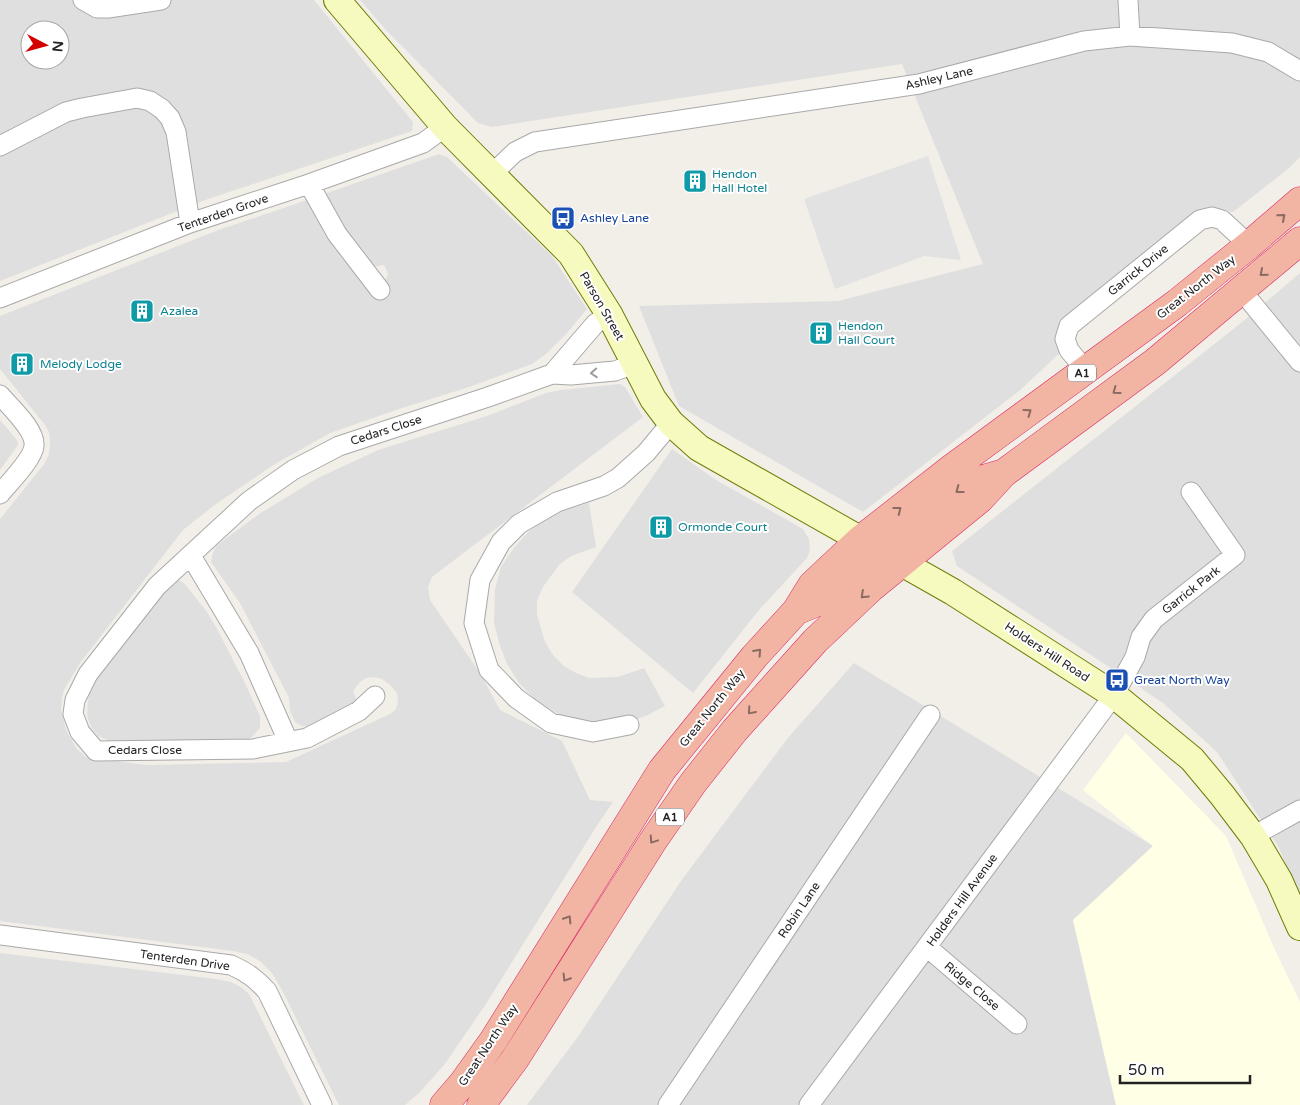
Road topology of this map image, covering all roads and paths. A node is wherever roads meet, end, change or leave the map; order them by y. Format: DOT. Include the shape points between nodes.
graph roads {
  1 [pos="83,0"];
  2 [pos="161,0"];
  3 [pos="337,0"];
  4 [pos="1128,0"];
  5 [pos="1130,36"];
  6 [pos="1300,71"];
  7 [pos="445,127"];
  8 [pos="0,146"];
  9 [pos="492,174"];
  10 [pos="309,184"];
  11 [pos="1300,201"];
  12 [pos="190,223"];
  13 [pos="1300,241"];
  14 [pos="1249,245"];
  15 [pos="380,290"];
  16 [pos="1242,291"];
  17 [pos="0,298"];
  18 [pos="609,314"];
  19 [pos="1300,362"];
  20 [pos="634,364"];
  21 [pos="1086,371"];
  22 [pos="552,374"];
  23 [pos="0,395"];
  24 [pos="670,423"];
  25 [pos="1191,492"];
  26 [pos="0,494"];
  27 [pos="881,551"];
  28 [pos="191,556"];
  29 [pos="1114,695"];
  30 [pos="375,696"];
  31 [pos="930,715"];
  32 [pos="630,725"];
  33 [pos="288,741"];
  34 [pos="1300,810"];
  35 [pos="1253,836"];
  36 [pos="1300,928"];
  37 [pos="0,934"];
  38 [pos="927,947"];
  39 [pos="1017,1024"];
  40 [pos="322,1105"];
  41 [pos="444,1105"];
  42 [pos="481,1105"];
  43 [pos="668,1105"];
  44 [pos="809,1105"];
  1 -- 2 [label="street" via="98,8"];
  3 -- 7 [label="main road, Parson Street"];
  4 -- 5 [label="street"];
  5 -- 6 [label="street, Ashley Lane" via="1232,43 1268,52"];
  5 -- 9 [label="street, Ashley Lane" via="1084,41 920,84 535,142 515,152"];
  7 -- 9 [label="main road, Parson Street"];
  7 -- 10 [label="street, Tenterden Grove" via="423,143"];
  8 -- 12 [label="street" via="66,112 137,98 150,101 166,114 176,132"];
  9 -- 18 [label="main road, Parson Street" via="571,254"];
  10 -- 12 [label="street, Tenterden Grove"];
  10 -- 15 [label="street" via="337,234"];
  14 -- 11 [label="highway, Great North Way / A1, one-way"];
  12 -- 17 [label="street, Tenterden Grove"];
  13 -- 16 [label="highway, Great North Way / A1, one-way"];
  14 -- 21 [label="highway, Great North Way / A1"];
  14 -- 21 [label="street, Garrick Drive" via="1222,220 1212,217 1200,220 1069,326 1065,339 1069,350"];
  16 -- 19 [label="street"];
  16 -- 27 [label="highway, Great North Way / A1, one-way" via="1155,362 1004,473 980,499"];
  18 -- 20 [label="main road, Parson Street"];
  18 -- 22 [label="street, Cedars Close" via="595,324"];
  20 -- 22 [label="street, Cedars Close, one-way" via="616,371"];
  20 -- 24 [label="main road, Parson Street"];
  27 -- 21 [label="highway, Great North Way / A1, one-way" via="952,468"];
  22 -- 28 [label="street, Cedars Close" via="339,446 292,470 248,501"];
  23 -- 26 [label="street" via="34,436 35,448"];
  24 -- 27 [label="main road, Parson Street" via="699,448"];
  24 -- 32 [label="street" via="646,453 618,478 557,502 518,524 501,542 480,580 474,623 489,670 516,698 550,723 593,732"];
  25 -- 29 [label="street, Garrick Park" via="1235,555 1154,618 1141,637 1136,657"];
  27 -- 29 [label="main road, Holders Hill Road" via="953,592"];
  41 -- 27 [label="highway, Great North Way / A1, one-way" via="493,1041 662,770 796,611 812,585"];
  27 -- 42 [label="highway, Great North Way / A1, one-way" via="872,588 815,641 754,708 693,783 652,841 516,1060"];
  28 -- 33 [label="street" via="249,653"];
  28 -- 33 [label="street, Cedars Close" via="157,586 88,674 75,700 73,714 80,732 96,751 253,749"];
  29 -- 35 [label="main road, Holders Hill Road" via="1192,759"];
  29 -- 38 [label="street, Holders Hill Avenue"];
  30 -- 33 [label="street, Cedars Close" via="359,711 307,738"];
  31 -- 43 [label="street, Robin Lane"];
  34 -- 35 [label="street"];
  35 -- 36 [label="main road, Holders Hill Road"];
  37 -- 40 [label="street, Tenterden Drive" via="231,965 246,971 267,992"];
  38 -- 39 [label="street, Ridge Close"];
  38 -- 44 [label="street, Holders Hill Avenue"];
}
